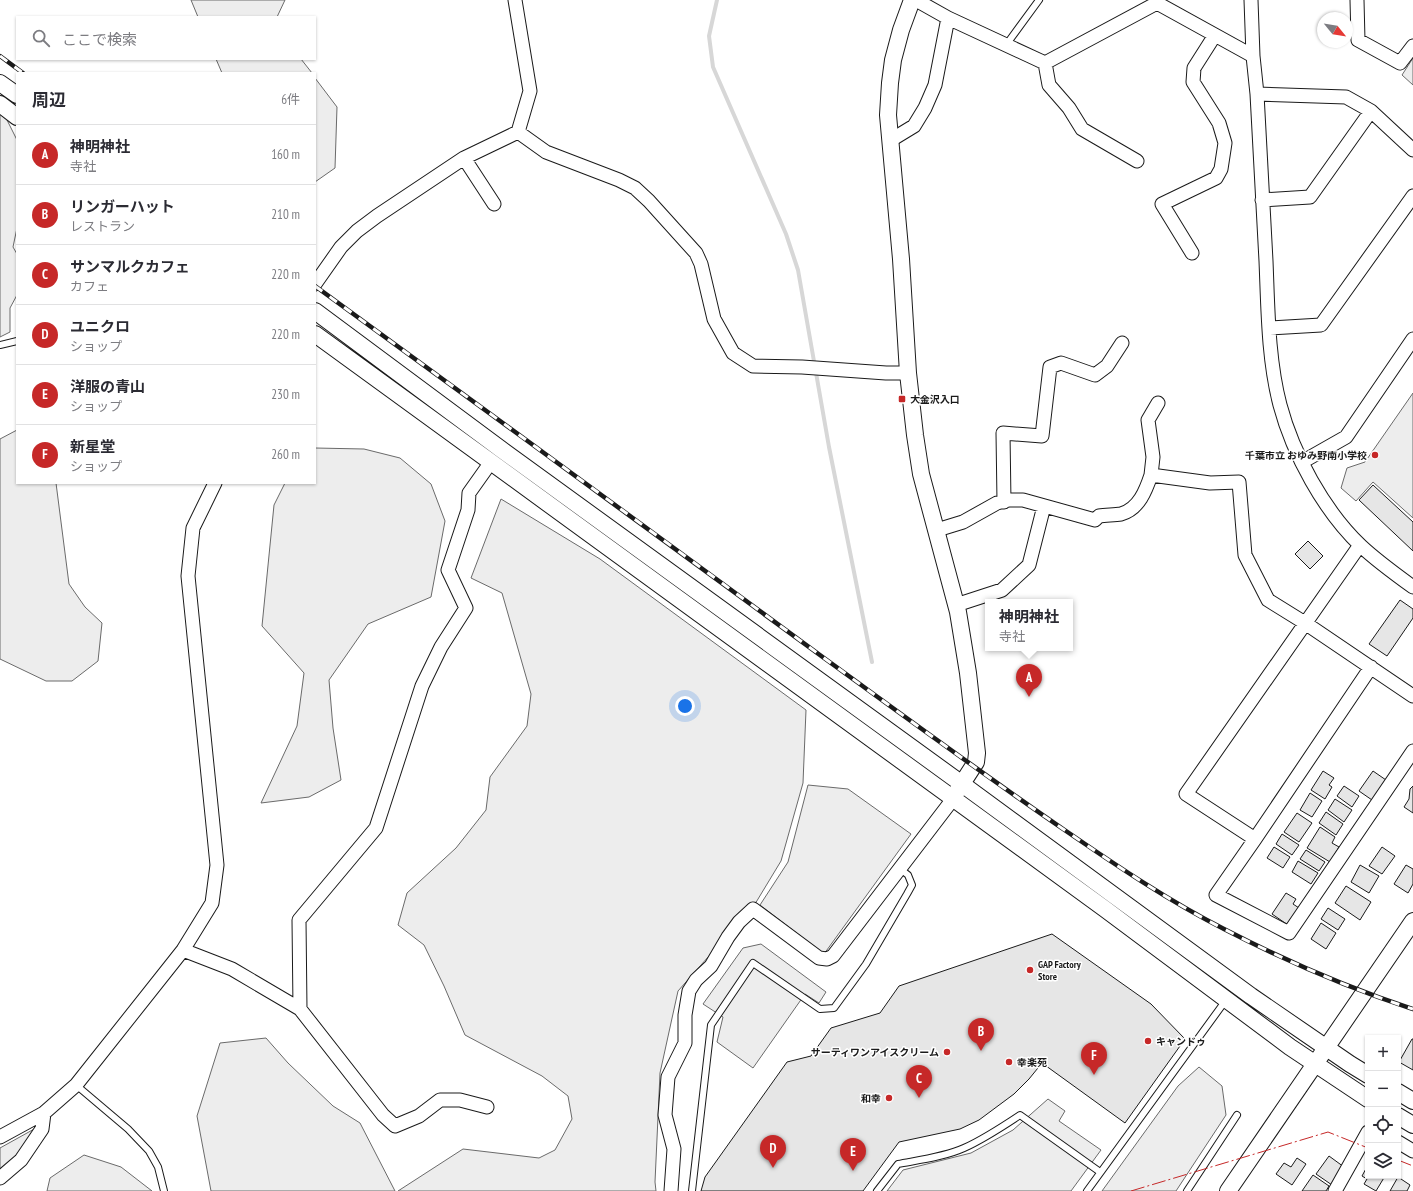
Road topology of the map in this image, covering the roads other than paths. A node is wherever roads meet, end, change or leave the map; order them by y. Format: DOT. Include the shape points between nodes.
graph roads {
  1 [pos="515,0"];
  2 [pos="912,0"];
  3 [pos="916,0"];
  4 [pos="1039,0"];
  5 [pos="1251,0"];
  6 [pos="1356,0"];
  7 [pos="1157,1"];
  8 [pos="948,18"];
  9 [pos="1216,36"];
  10 [pos="1006,45"];
  11 [pos="1413,46"];
  12 [pos="1253,56"];
  13 [pos="1045,63"];
  14 [pos="0,83"];
  15 [pos="16,94"];
  16 [pos="1257,94"];
  17 [pos="0,104"];
  18 [pos="1371,111"];
  19 [pos="16,116"];
  20 [pos="518,132"];
  21 [pos="891,140"];
  22 [pos="1413,150"];
  23 [pos="464,158"];
  24 [pos="1137,161"];
  25 [pos="1413,196"];
  26 [pos="1262,200"];
  27 [pos="494,204"];
  28 [pos="1192,253"];
  29 [pos="316,283"];
  30 [pos="316,312"];
  31 [pos="1269,328"];
  32 [pos="316,335"];
  33 [pos="1413,339"];
  34 [pos="16,341"];
  35 [pos="1122,343"];
  36 [pos="0,344"];
  37 [pos="908,373"];
  38 [pos="1158,403"];
  39 [pos="491,462"];
  40 [pos="1302,462"];
  41 [pos="1151,476"];
  42 [pos="215,484"];
  43 [pos="1004,502"];
  44 [pos="1044,506"];
  45 [pos="937,530"];
  46 [pos="1360,545"];
  47 [pos="1413,587"];
  48 [pos="956,605"];
  49 [pos="1305,623"];
  50 [pos="1371,667"];
  51 [pos="1413,696"];
  52 [pos="1413,750"];
  53 [pos="962,784"];
  54 [pos="953,799"];
  55 [pos="1255,840"];
  56 [pos="899,868"];
  57 [pos="1413,921"];
  58 [pos="183,950"];
  59 [pos="1226,1000"];
  60 [pos="300,1008"];
  61 [pos="1326,1048"];
  62 [pos="1315,1065"];
  63 [pos="1365,1073"];
  64 [pos="76,1085"];
  65 [pos="1401,1094"];
  66 [pos="1365,1096"];
  67 [pos="1413,1101"];
  68 [pos="487,1107"];
  69 [pos="44,1113"];
  70 [pos="1237,1115"];
  71 [pos="1401,1118"];
  72 [pos="1413,1125"];
  73 [pos="0,1137"];
  74 [pos="1365,1137"];
  75 [pos="1400,1143"];
  76 [pos="1413,1151"];
  77 [pos="1100,1172"];
  78 [pos="0,1178"];
  79 [pos="164,1191"];
  80 [pos="671,1191"];
  81 [pos="692,1191"];
  82 [pos="878,1191"];
  83 [pos="1087,1191"];
  84 [pos="1187,1191"];
  85 [pos="1228,1191"];
  86 [pos="1335,1191"];
  1 -- 20 [label="street" via="530,91"];
  2 -- 21 [label="street" via="893,60 888,115"];
  3 -- 8 [label="street"];
  4 -- 10 [label="lane"];
  5 -- 12 [label="street"];
  6 -- 11 [label="street" via="1358,40 1400,64"];
  7 -- 9 [label="street"];
  7 -- 13 [label="street"];
  8 -- 10 [label="street"];
  8 -- 21 [label="street" via="935,85 926,108 914,126"];
  9 -- 12 [label="street"];
  9 -- 28 [label="street" via="1194,68 1193,82 1219,123 1225,143 1221,169 1216,178 1162,204"];
  10 -- 13 [label="street"];
  12 -- 16 [label="street"];
  13 -- 24 [label="street" via="1049,85 1069,108 1082,129"];
  14 -- 15 [label="street"];
  16 -- 18 [label="street" via="1346,97"];
  16 -- 26 [label="street"];
  17 -- 19 [label="street"];
  18 -- 22 [label="street"];
  18 -- 26 [label="street" via="1310,197"];
  20 -- 23 [label="street"];
  20 -- 37 [label="street" via="546,152 635,188 649,201 696,253 714,319 733,353 752,366"];
  21 -- 37 [label="street"];
  23 -- 27 [label="street"];
  23 -- 29 [label="street" via="357,231 341,247"];
  25 -- 31 [label="street" via="1321,325"];
  26 -- 31 [label="street"];
  30 -- 53 [label="street"];
  31 -- 40 [label="street" via="1281,406"];
  32 -- 39 [label="street"];
  33 -- 40 [label="street" via="1346,437"];
  34 -- 36 [label="lane"];
  35 -- 43 [label="street" via="1107,366 1095,375 1061,363 1050,367 1042,436 1003,433"];
  37 -- 45 [label="street" via="921,474"];
  38 -- 41 [label="street" via="1148,420 1153,457"];
  39 -- 54 [label="street"];
  39 -- 60 [label="street" via="469,493 468,510 448,570 466,608 441,647 422,686 376,828 299,920"];
  40 -- 46 [label="street" via="1333,514"];
  41 -- 44 [label="street" via="1146,492 1134,507 1122,513 1099,516 1095,520"];
  41 -- 49 [label="street" via="1210,483 1239,482 1245,555 1268,600"];
  42 -- 58 [label="street" via="193,528 188,576 217,865 212,903"];
  43 -- 44 [label="street" via="1023,500"];
  43 -- 45 [label="street" via="997,503 963,522"];
  44 -- 48 [label="street" via="1029,564 1002,590"];
  45 -- 48 [label="street"];
  46 -- 47 [label="street" via="1388,570"];
  46 -- 49 [label="street"];
  48 -- 53 [label="street" via="967,667 977,753 976,762"];
  49 -- 50 [label="street"];
  49 -- 55 [label="street" via="1186,794"];
  50 -- 51 [label="street"];
  50 -- 55 [label="street"];
  52 -- 55 [label="street" via="1289,932 1216,895"];
  53 -- 54 [label="street"];
  53 -- 61 [label="street" via="1245,992"];
  54 -- 56 [label="street"];
  54 -- 59 [label="street"];
  56 -- 80 [label="street" via="833,956 827,959 819,958 753,910 739,922 711,966 696,980 689,991 684,1043 668,1077 665,1115 674,1149"];
  56 -- 81 [label="lane" via="908,876 912,885 908,894 866,964 834,1008 820,1009 754,963 711,1025"];
  57 -- 61 [label="street"];
  58 -- 60 [label="street" via="232,968"];
  58 -- 64 [label="street"];
  59 -- 62 [label="street"];
  59 -- 77 [label="lane"];
  60 -- 68 [label="street" via="383,1115 395,1126 419,1116 440,1100 460,1100"];
  61 -- 62 [label="street"];
  61 -- 63 [label="street"];
  62 -- 66 [label="street"];
  62 -- 85 [label="street"];
  64 -- 69 [label="street"];
  64 -- 79 [label="lane" via="128,1129 149,1151 158,1167"];
  65 -- 67 [label="street"];
  69 -- 73 [label="street"];
  69 -- 78 [label="street" via="42,1129 21,1160"];
  70 -- 84 [label="lane"];
  71 -- 72 [label="street"];
  74 -- 86 [label="street"];
  75 -- 76 [label="street"];
  77 -- 82 [label="lane" via="1020,1115 993,1134 963,1148 898,1164"];
  77 -- 83 [label="lane"];
}
